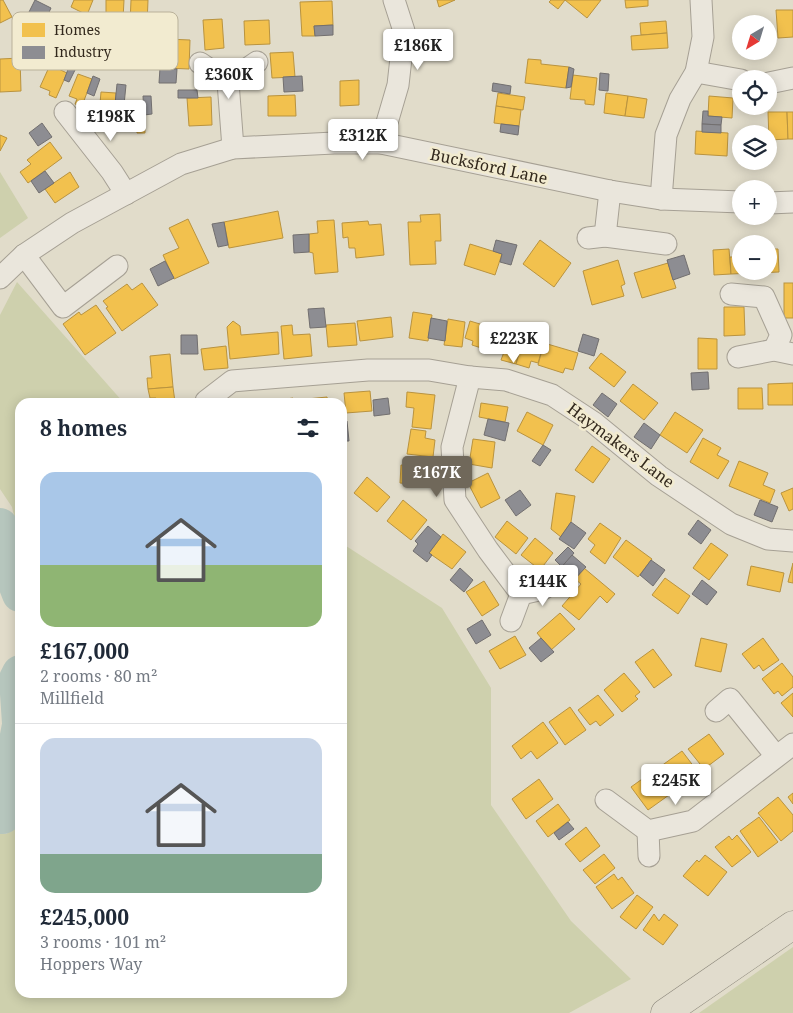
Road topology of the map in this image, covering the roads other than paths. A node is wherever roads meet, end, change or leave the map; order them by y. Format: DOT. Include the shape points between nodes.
graph roads {
  1 [pos="394,0"];
  2 [pos="701,0"];
  3 [pos="258,62"];
  4 [pos="200,63"];
  5 [pos="696,72"];
  6 [pos="732,78"];
  7 [pos="793,78"];
  8 [pos="228,82"];
  9 [pos="777,82"];
  10 [pos="65,112"];
  11 [pos="382,143"];
  12 [pos="232,148"];
  13 [pos="610,191"];
  14 [pos="126,194"];
  15 [pos="661,199"];
  16 [pos="732,202"];
  17 [pos="793,202"];
  18 [pos="777,203"];
  19 [pos="666,244"];
  20 [pos="24,255"];
  21 [pos="117,266"];
  22 [pos="0,278"];
  23 [pos="731,294"];
  24 [pos="783,352"];
  25 [pos="738,357"];
  26 [pos="470,377"];
  27 [pos="209,398"];
  28 [pos="793,540"];
  29 [pos="558,580"];
  30 [pos="521,594"];
  31 [pos="511,621"];
  32 [pos="716,711"];
  33 [pos="785,750"];
  34 [pos="606,800"];
  35 [pos="648,831"];
  36 [pos="648,856"];
  37 [pos="793,924"];
  38 [pos="665,1013"];
  1 -- 11 [label="street" via="404,31 398,85"];
  2 -- 5 [label="street" via="703,37"];
  3 -- 8 [label="street"];
  4 -- 8 [label="street"];
  5 -- 6 [label="street"];
  5 -- 15 [label="street" via="680,99 666,135"];
  7 -- 9 [label="street"];
  8 -- 12 [label="street"];
  10 -- 14 [label="street"];
  11 -- 12 [label="street, Bucksford Lane"];
  11 -- 13 [label="street, Bucksford Lane"];
  12 -- 14 [label="street, Bucksford Lane" via="181,164"];
  13 -- 15 [label="street, Bucksford Lane"];
  13 -- 19 [label="street" via="596,237"];
  14 -- 20 [label="street, Bucksford Lane" via="72,223"];
  15 -- 16 [label="street, Bucksford Lane"];
  17 -- 18 [label="street"];
  20 -- 21 [label="street" via="63,307"];
  20 -- 22 [label="street, Bucksford Lane"];
  23 -- 24 [label="street" via="764,296 781,335"];
  24 -- 25 [label="street"];
  26 -- 27 [label="street, Haymakers Lane" via="429,370 368,370 232,381"];
  26 -- 28 [label="street, Haymakers Lane" via="506,380 552,395 593,422 659,476 731,524 768,539"];
  26 -- 30 [label="street" via="452,447 455,500"];
  29 -- 30 [label="street" via="544,588"];
  30 -- 31 [label="street"];
  32 -- 33 [label="street" via="730,699"];
  33 -- 35 [label="street" via="693,821"];
  34 -- 35 [label="street"];
  35 -- 36 [label="street"];
  37 -- 38 [label="main road"];
}
